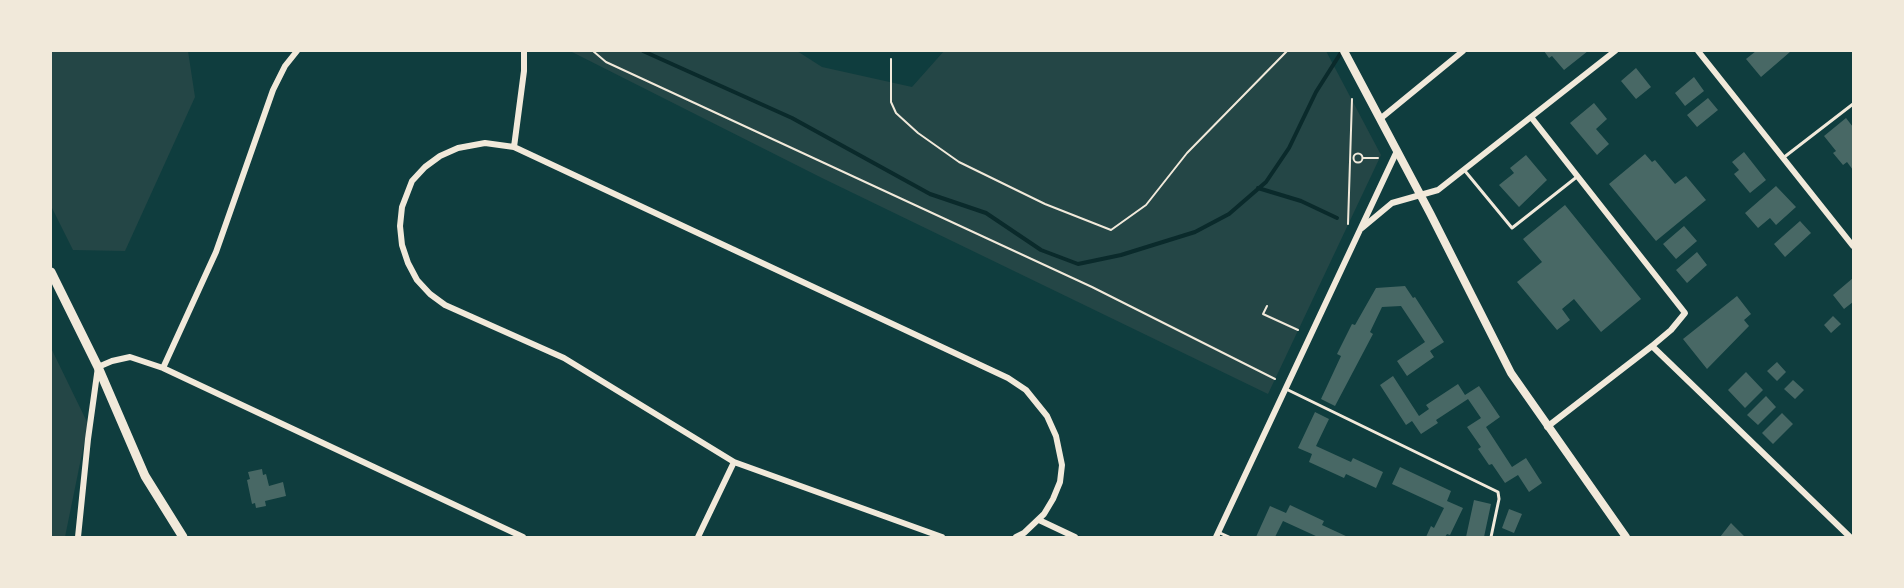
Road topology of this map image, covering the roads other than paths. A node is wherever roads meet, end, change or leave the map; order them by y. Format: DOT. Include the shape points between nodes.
graph roads {
  1 [pos="297,51"];
  2 [pos="524,51"];
  3 [pos="1344,51"];
  4 [pos="1463,51"];
  5 [pos="1615,51"];
  6 [pos="1698,51"];
  7 [pos="1853,104"];
  8 [pos="1531,117"];
  9 [pos="1380,119"];
  10 [pos="514,147"];
  11 [pos="1396,153"];
  12 [pos="1783,158"];
  13 [pos="1463,170"];
  14 [pos="1578,176"];
  15 [pos="1420,197"];
  16 [pos="1359,230"];
  17 [pos="1853,246"];
  18 [pos="51,272"];
  19 [pos="1652,346"];
  20 [pos="98,367"];
  21 [pos="163,369"];
  22 [pos="1286,389"];
  23 [pos="1547,427"];
  24 [pos="734,462"];
  25 [pos="1039,520"];
  26 [pos="1217,534"];
  27 [pos="78,537"];
  28 [pos="183,537"];
  29 [pos="523,537"];
  30 [pos="698,537"];
  31 [pos="942,537"];
  32 [pos="1016,537"];
  33 [pos="1075,537"];
  34 [pos="1229,537"];
  35 [pos="1491,537"];
  36 [pos="1626,537"];
  37 [pos="1850,537"];
  1 -- 21 [label="street" via="273,90 216,252"];
  2 -- 10 [label="street"];
  3 -- 9 [label="street"];
  4 -- 9 [label="street"];
  5 -- 8 [label="street"];
  6 -- 12 [label="street"];
  7 -- 12 [label="lane"];
  8 -- 13 [label="street"];
  8 -- 14 [label="street"];
  9 -- 11 [label="street"];
  10 -- 24 [label="street" via="485,143 458,148 440,156 412,181 400,226 405,254 417,280 445,305 564,358"];
  10 -- 25 [label="street" via="1008,378 1026,390 1052,425 1062,465 1053,499"];
  11 -- 15 [label="street"];
  11 -- 16 [label="street"];
  12 -- 17 [label="street"];
  13 -- 14 [label="lane" via="1512,228"];
  13 -- 15 [label="street" via="1438,190"];
  14 -- 19 [label="street" via="1685,313"];
  15 -- 16 [label="street" via="1392,203"];
  15 -- 23 [label="street" via="1511,373"];
  16 -- 22 [label="street"];
  18 -- 20 [label="main road"];
  19 -- 23 [label="street"];
  19 -- 37 [label="street"];
  20 -- 21 [label="street" via="130,357"];
  20 -- 27 [label="street"];
  20 -- 28 [label="main road" via="146,476"];
  21 -- 29 [label="street"];
  22 -- 26 [label="street"];
  22 -- 35 [label="lane" via="1498,492"];
  23 -- 36 [label="street"];
  24 -- 30 [label="street"];
  24 -- 31 [label="street"];
  25 -- 32 [label="street"];
  25 -- 33 [label="street"];
  26 -- 34 [label="lane"];
}
